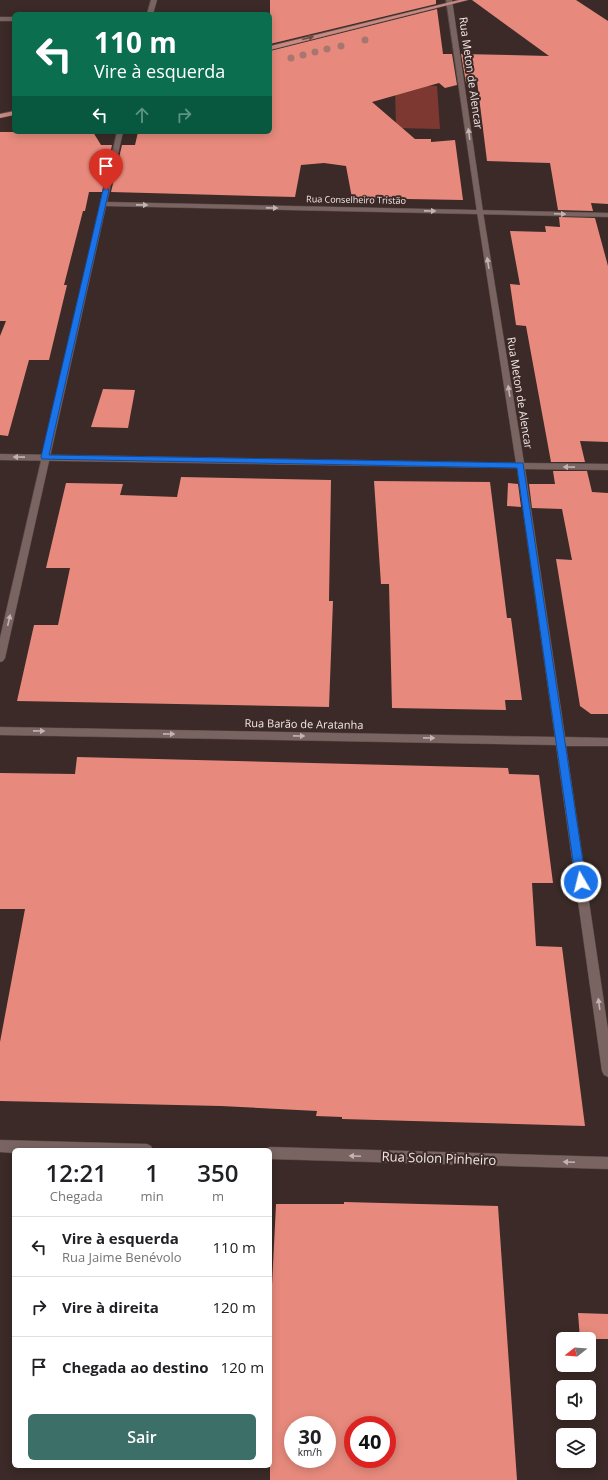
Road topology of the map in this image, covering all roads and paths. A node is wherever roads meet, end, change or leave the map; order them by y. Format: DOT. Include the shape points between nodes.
graph roads {
  1 [pos="154,0"];
  2 [pos="465,0"];
  3 [pos="449,2"];
  4 [pos="151,12"];
  5 [pos="12,19"];
  6 [pos="0,20"];
  7 [pos="272,47"];
  8 [pos="12,113"];
  9 [pos="0,116"];
  10 [pos="120,134"];
  11 [pos="103,204"];
  12 [pos="480,212"];
  13 [pos="608,215"];
  14 [pos="0,457"];
  15 [pos="45,457"];
  16 [pos="520,465"];
  17 [pos="608,467"];
  18 [pos="0,658"];
  19 [pos="0,730"];
  20 [pos="561,741"];
  21 [pos="608,742"];
  22 [pos="608,1071"];
  23 [pos="0,1146"];
  24 [pos="73,1148"];
  25 [pos="272,1153"];
  26 [pos="608,1163"];
  1 -- 4 [label="street"];
  2 -- 3 [label="main road"];
  7 -- 3 [label="main road, one-way"];
  12 -- 3 [label="street, Rua Meton de Alencar, one-way"];
  5 -- 6 [label="street"];
  8 -- 9 [label="main road"];
  10 -- 11 [label="street"];
  11 -- 12 [label="street, Rua Conselheiro Tristão, one-way"];
  11 -- 15 [label="street"];
  12 -- 13 [label="street, Rua Conselheiro Tristão, one-way"];
  16 -- 12 [label="street, Rua Meton de Alencar, one-way"];
  15 -- 14 [label="street, one-way"];
  15 -- 16 [label="street"];
  18 -- 15 [label="street, one-way"];
  17 -- 16 [label="street, one-way"];
  16 -- 20 [label="street, Rua Meton de Alencar"];
  19 -- 20 [label="street, Rua Barão de Aratanha, one-way"];
  20 -- 21 [label="street, Rua Barão de Aratanha"];
  22 -- 20 [label="street, Rua Meton de Alencar, one-way"];
  23 -- 24 [label="street"];
  26 -- 25 [label="street, Rua Solon Pinheiro, one-way"];
}
